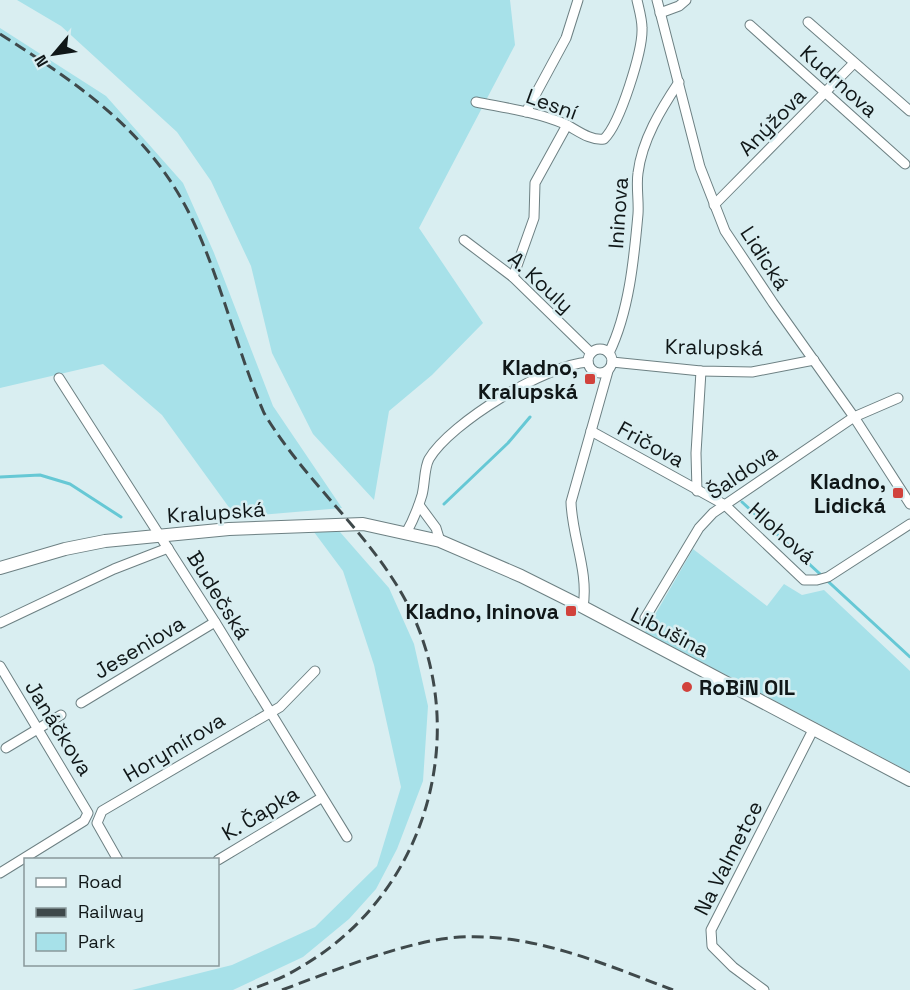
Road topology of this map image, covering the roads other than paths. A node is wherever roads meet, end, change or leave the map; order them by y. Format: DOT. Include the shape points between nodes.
graph roads {
  1 [pos="578,0"];
  2 [pos="637,0"];
  3 [pos="657,0"];
  4 [pos="686,0"];
  5 [pos="660,13"];
  6 [pos="808,22"];
  7 [pos="750,25"];
  8 [pos="854,63"];
  9 [pos="679,82"];
  10 [pos="825,94"];
  11 [pos="476,102"];
  12 [pos="910,111"];
  13 [pos="526,112"];
  14 [pos="567,125"];
  15 [pos="905,164"];
  16 [pos="714,205"];
  17 [pos="464,240"];
  18 [pos="513,277"];
  19 [pos="590,358"];
  20 [pos="814,360"];
  21 [pos="610,362"];
  22 [pos="701,371"];
  23 [pos="60,378"];
  24 [pos="898,398"];
  25 [pos="854,417"];
  26 [pos="591,431"];
  27 [pos="698,491"];
  28 [pos="910,504"];
  29 [pos="419,505"];
  30 [pos="725,506"];
  31 [pos="910,524"];
  32 [pos="406,533"];
  33 [pos="159,536"];
  34 [pos="440,541"];
  35 [pos="168,548"];
  36 [pos="0,568"];
  37 [pos="584,607"];
  38 [pos="645,618"];
  39 [pos="215,622"];
  40 [pos="0,623"];
  41 [pos="0,666"];
  42 [pos="315,671"];
  43 [pos="81,703"];
  44 [pos="270,710"];
  45 [pos="61,715"];
  46 [pos="814,728"];
  47 [pos="39,729"];
  48 [pos="6,748"];
  49 [pos="910,780"];
  50 [pos="321,798"];
  51 [pos="347,837"];
  52 [pos="24,858"];
  53 [pos="24,858"];
  54 [pos="117,858"];
  55 [pos="219,859"];
  56 [pos="0,873"];
  57 [pos="764,990"];
  1 -- 13 [label="street" via="566,38"];
  2 -- 14 [label="street, Lesní" via="642,32 637,61 607,137 599,140"];
  3 -- 5 [label="street, Lidická"];
  4 -- 5 [label="street"];
  5 -- 9 [label="street, Lidická"];
  6 -- 8 [label="street"];
  7 -- 10 [label="street, Kudrnova"];
  8 -- 10 [label="street, Anýžova"];
  8 -- 12 [label="street"];
  9 -- 16 [label="street, Lidická" via="700,167"];
  9 -- 21 [label="street, Ininova" via="650,131 638,172 632,265"];
  10 -- 15 [label="street, Kudrnova"];
  10 -- 16 [label="street, Anýžova"];
  11 -- 13 [label="street, Lesní"];
  13 -- 14 [label="street, Lesní"];
  14 -- 18 [label="street" via="535,183 534,218"];
  16 -- 20 [label="street, Lidická" via="741,257"];
  17 -- 18 [label="street, A. Kouly"];
  18 -- 19 [label="street, A. Kouly"];
  19 -- 21 [label="street" via="602,349"];
  19 -- 21 [label="street" via="596,372"];
  19 -- 29 [label="street" via="510,393 461,425 429,459"];
  20 -- 22 [label="street, Kralupská" via="752,372"];
  20 -- 25 [label="street, Lidická"];
  21 -- 22 [label="street, Kralupská"];
  21 -- 26 [label="street, Ininova"];
  22 -- 27 [label="street"];
  23 -- 33 [label="street, Budečská"];
  24 -- 25 [label="street, Šaldova"];
  25 -- 28 [label="street, Lidická"];
  25 -- 30 [label="street, Šaldova"];
  26 -- 27 [label="street, Fričova"];
  26 -- 37 [label="street, Ininova" via="571,502"];
  27 -- 30 [label="street, Fričova"];
  29 -- 32 [label="street"];
  29 -- 34 [label="street" via="436,528"];
  30 -- 31 [label="street, Hlohová" via="804,580 828,577"];
  30 -- 38 [label="street, Šaldova" via="699,528"];
  32 -- 33 [label="main road, Kralupská" via="363,524"];
  32 -- 34 [label="main road, Libušina"];
  33 -- 35 [label="street, Budečská"];
  33 -- 36 [label="main road, Kralupská" via="65,549"];
  34 -- 37 [label="main road, Libušina"];
  35 -- 39 [label="street, Budečská"];
  35 -- 40 [label="street, Kralupská"];
  37 -- 46 [label="main road, Libušina"];
  39 -- 43 [label="street, Jeseniova"];
  39 -- 44 [label="street, Budečská"];
  41 -- 47 [label="street, Janáčkova"];
  42 -- 44 [label="street" via="280,707"];
  44 -- 50 [label="street, Budečská"];
  44 -- 54 [label="street, Horymírova" via="102,811 99,827"];
  45 -- 47 [label="street"];
  46 -- 49 [label="main road, Libušina"];
  46 -- 57 [label="street, Na Valmetce" via="711,930 712,946"];
  47 -- 48 [label="street"];
  47 -- 52 [label="street, Janáčkova" via="88,808 84,821"];
  50 -- 51 [label="street, Budečská"];
  50 -- 55 [label="street, K. Čapka"];
  53 -- 56 [label="street, Janáčkova"];
}
